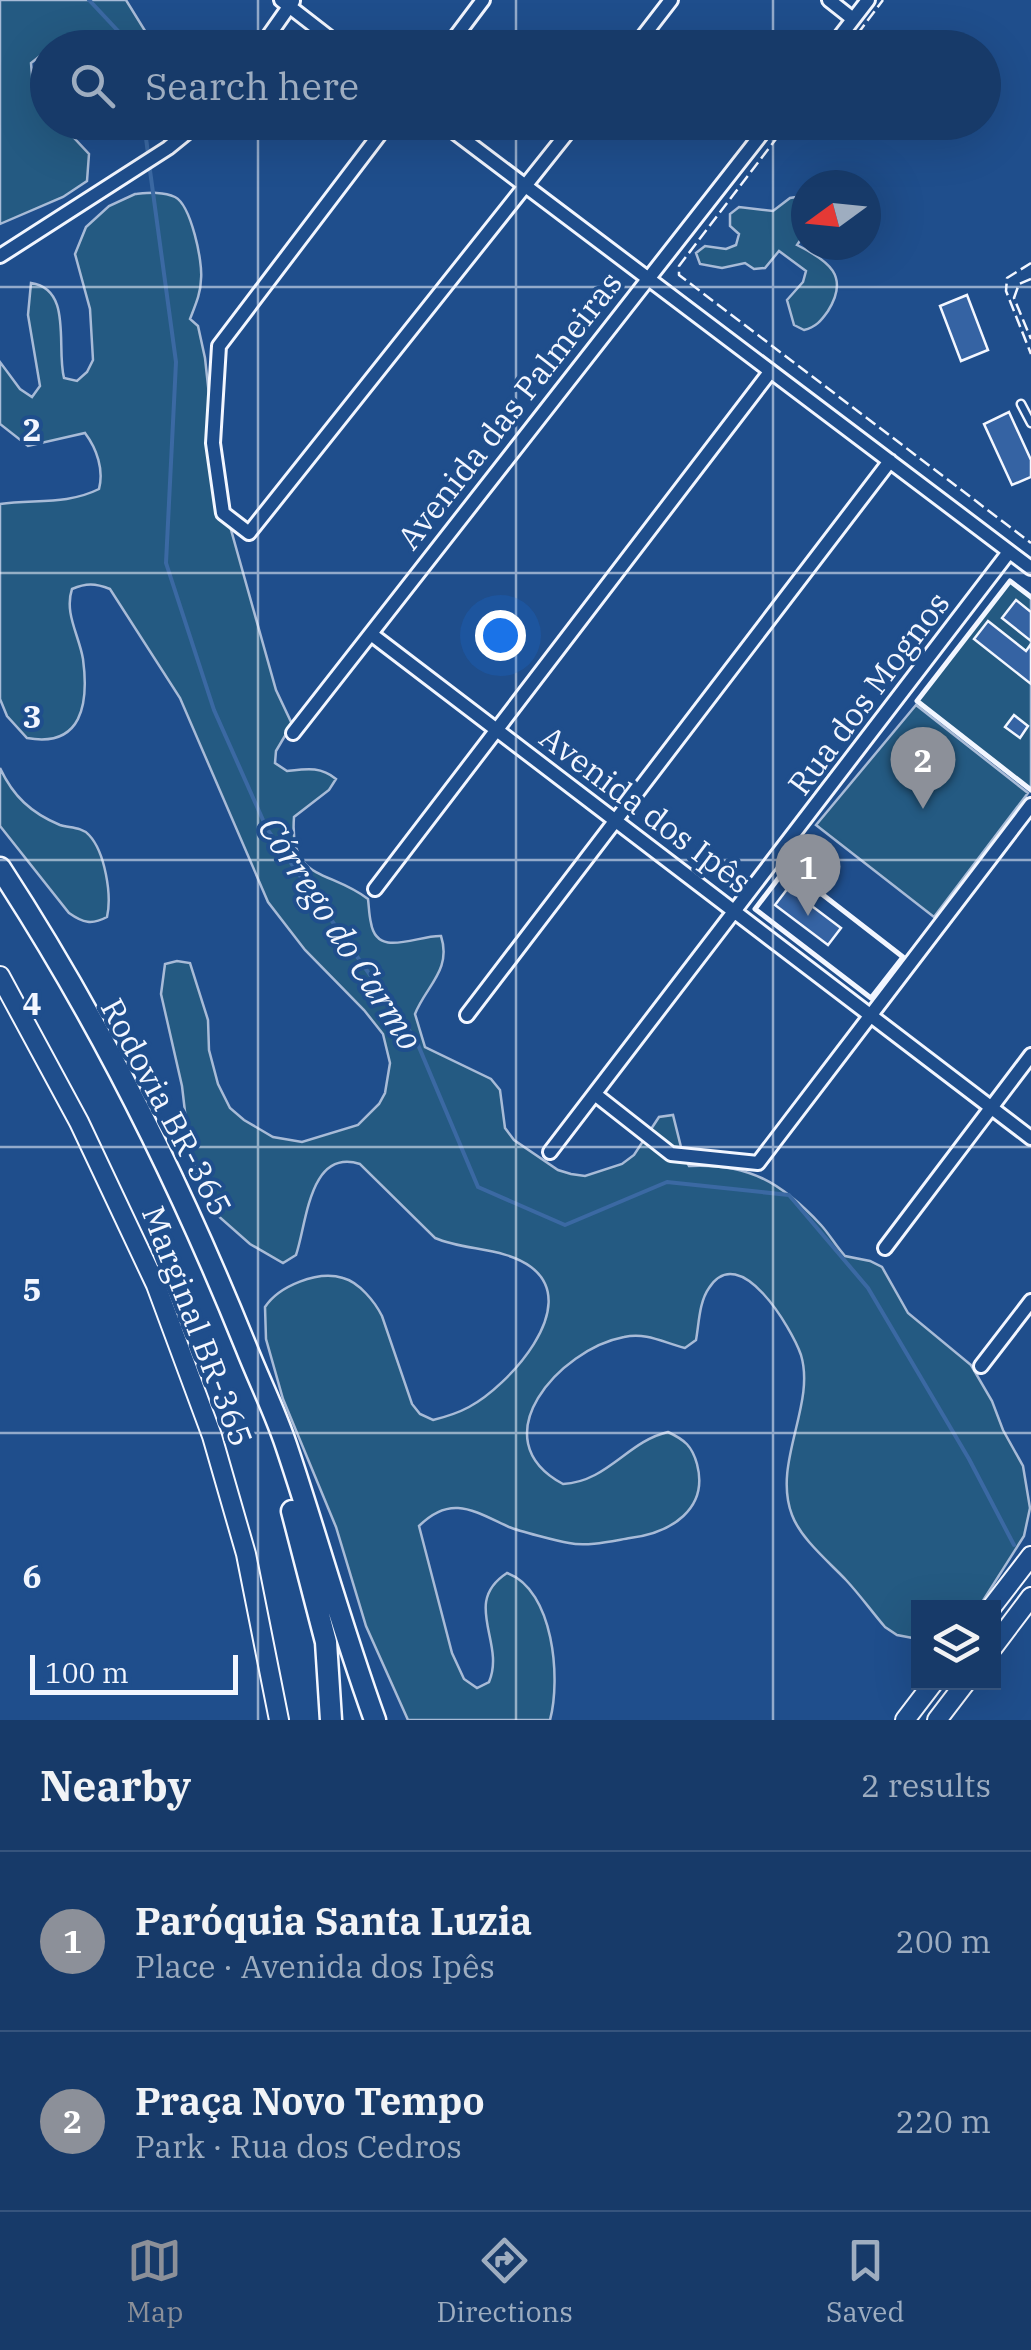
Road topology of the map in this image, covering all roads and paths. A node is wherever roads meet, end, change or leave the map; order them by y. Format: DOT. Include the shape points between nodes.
graph roads {
  1 [pos="483,0"];
  2 [pos="671,0"];
  3 [pos="829,0"];
  4 [pos="868,0"];
  5 [pos="288,2"];
  6 [pos="854,19"];
  7 [pos="271,30"];
  8 [pos="321,30"];
  9 [pos="460,30"];
  10 [pos="648,30"];
  11 [pos="845,30"];
  12 [pos="178,140"];
  13 [pos="375,140"];
  14 [pos="465,140"];
  15 [pos="562,140"];
  16 [pos="757,140"];
  17 [pos="525,188"];
  18 [pos="0,256"];
  19 [pos="646,279"];
  20 [pos="770,372"];
  21 [pos="1021,404"];
  22 [pos="1031,423"];
  23 [pos="890,461"];
  24 [pos="1009,552"];
  25 [pos="1031,568"];
  26 [pos="371,634"];
  27 [pos="496,729"];
  28 [pos="293,734"];
  29 [pos="1031,806"];
  30 [pos="614,820"];
  31 [pos="0,868"];
  32 [pos="375,889"];
  33 [pos="736,912"];
  34 [pos="0,976"];
  35 [pos="467,1015"];
  36 [pos="871,1016"];
  37 [pos="1031,1055"];
  38 [pos="596,1095"];
  39 [pos="990,1107"];
  40 [pos="1031,1138"];
  41 [pos="550,1152"];
  42 [pos="885,1248"];
  43 [pos="1031,1301"];
  44 [pos="981,1366"];
  45 [pos="260,1383"];
  46 [pos="1031,1556"];
  47 [pos="1031,1597"];
  48 [pos="997,1600"];
  49 [pos="1001,1637"];
  50 [pos="928,1690"];
  51 [pos="960,1690"];
  52 [pos="279,1720"];
  53 [pos="331,1720"];
  54 [pos="374,1720"];
  55 [pos="905,1720"];
  56 [pos="937,1720"];
  1 -- 9 [label="street"];
  2 -- 10 [label="street"];
  3 -- 6 [label="street"];
  4 -- 6 [label="street"];
  5 -- 7 [label="street"];
  5 -- 8 [label="street"];
  6 -- 11 [label="street"];
  12 -- 18 [label="street"];
  13 -- 17 [label="street" via="219,346 213,442 223,513 249,533"];
  14 -- 17 [label="street"];
  15 -- 17 [label="street"];
  16 -- 19 [label="street, Avenida das Palmeiras"];
  17 -- 19 [label="street"];
  19 -- 20 [label="street"];
  19 -- 26 [label="street, Avenida das Palmeiras"];
  20 -- 23 [label="street"];
  20 -- 27 [label="street"];
  21 -- 22 [label="lane"];
  23 -- 24 [label="street"];
  23 -- 30 [label="street"];
  24 -- 25 [label="street"];
  24 -- 33 [label="street, Rua dos Mognos"];
  26 -- 27 [label="street, Avenida dos Ipês"];
  26 -- 28 [label="street, Avenida das Palmeiras"];
  27 -- 30 [label="street, Avenida dos Ipês"];
  27 -- 32 [label="street"];
  29 -- 36 [label="street"];
  30 -- 33 [label="street, Avenida dos Ipês"];
  30 -- 35 [label="street"];
  31 -- 45 [label="main road, Rodovia BR-365" via="118,1072 199,1230"];
  33 -- 36 [label="street, Avenida dos Ipês"];
  33 -- 38 [label="street, Rua dos Mognos"];
  34 -- 52 [label="street, Marginal BR-365" via="156,1284 246,1554"];
  36 -- 38 [label="street" via="758,1163 671,1154"];
  36 -- 39 [label="street, Avenida dos Ipês"];
  37 -- 39 [label="street"];
  38 -- 41 [label="street, Rua dos Mognos"];
  39 -- 40 [label="street, Avenida dos Ipês"];
  39 -- 42 [label="street"];
  43 -- 44 [label="street"];
  45 -- 53 [label="main road, Rodovia BR-365" via="326,1642"];
  45 -- 54 [label="main road, Rodovia BR-365"];
  46 -- 48 [label="street"];
  47 -- 49 [label="street"];
  50 -- 55 [label="street"];
  51 -- 56 [label="street"];
}
